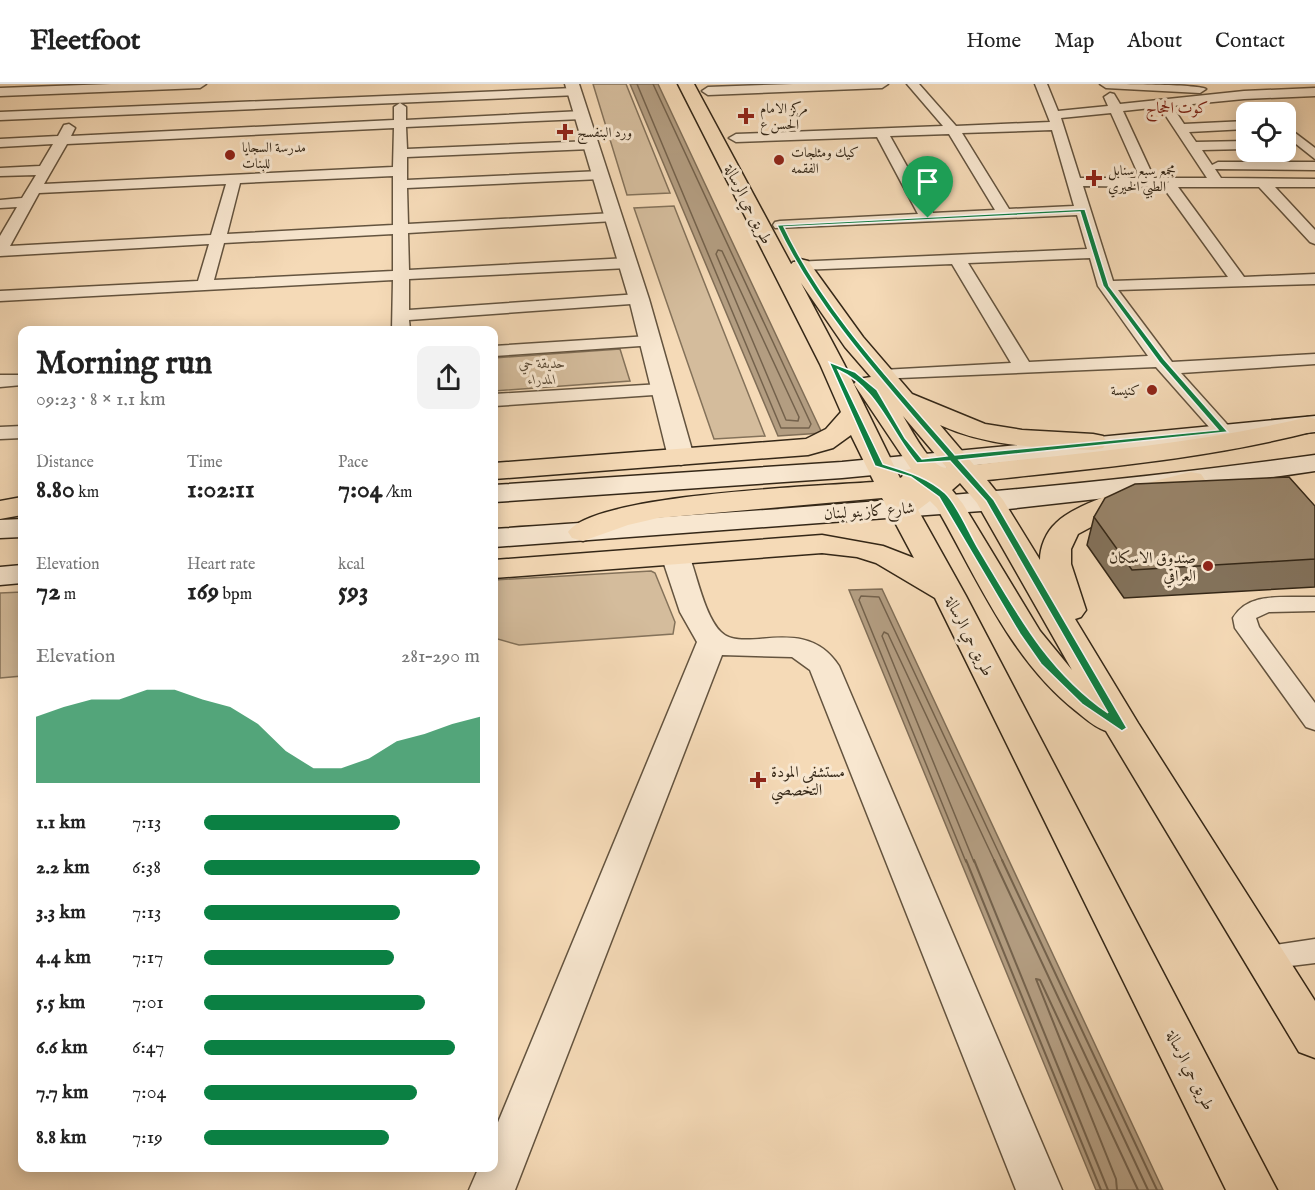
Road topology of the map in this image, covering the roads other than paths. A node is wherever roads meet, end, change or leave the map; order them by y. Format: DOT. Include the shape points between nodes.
graph roads {
  1 [pos="200,84"];
  2 [pos="686,84"];
  3 [pos="882,84"];
  4 [pos="913,84"];
  5 [pos="1041,84"];
  6 [pos="1105,84"];
  7 [pos="1252,84"];
  8 [pos="92,86"];
  9 [pos="573,88"];
  10 [pos="706,88"];
  11 [pos="0,92"];
  12 [pos="400,92"];
  13 [pos="1315,92"];
  14 [pos="1284,93"];
  15 [pos="1244,95"];
  16 [pos="239,101"];
  17 [pos="1252,102"];
  18 [pos="1166,105"];
  19 [pos="1115,110"];
  20 [pos="77,113"];
  21 [pos="582,115"];
  22 [pos="0,116"];
  23 [pos="1055,121"];
  24 [pos="400,124"];
  25 [pos="1236,125"];
  26 [pos="1183,128"];
  27 [pos="953,130"];
  28 [pos="227,132"];
  29 [pos="882,133"];
  30 [pos="736,138"];
  31 [pos="1296,139"];
  32 [pos="62,140"];
  33 [pos="0,142"];
  34 [pos="1296,143"];
  35 [pos="1301,143"];
  36 [pos="591,145"];
  37 [pos="1236,145"];
  38 [pos="1195,146"];
  39 [pos="400,153"];
  40 [pos="1315,155"];
  41 [pos="1207,166"];
  42 [pos="1315,166"];
  43 [pos="45,170"];
  44 [pos="0,172"];
  45 [pos="601,176"];
  46 [pos="401,177"];
  47 [pos="234,179"];
  48 [pos="1074,182"];
  49 [pos="1149,182"];
  50 [pos="1167,182"];
  51 [pos="1217,183"];
  52 [pos="1263,183"];
  53 [pos="1315,183"];
  54 [pos="30,195"];
  55 [pos="0,204"];
  56 [pos="1082,210"];
  57 [pos="1005,214"];
  58 [pos="614,217"];
  59 [pos="928,218"];
  60 [pos="780,225"];
  61 [pos="401,229"];
  62 [pos="218,239"];
  63 [pos="1315,239"];
  64 [pos="0,250"];
  65 [pos="1096,253"];
  66 [pos="957,258"];
  67 [pos="628,262"];
  68 [pos="799,265"];
  69 [pos="401,275"];
  70 [pos="1315,279"];
  71 [pos="1240,282"];
  72 [pos="205,285"];
  73 [pos="1106,286"];
  74 [pos="0,296"];
  75 [pos="639,299"];
  76 [pos="401,323"];
  77 [pos="649,341"];
  78 [pos="498,351"];
  79 [pos="1315,359"];
  80 [pos="832,364"];
  81 [pos="1165,364"];
  82 [pos="1023,368"];
  83 [pos="18,380"];
  84 [pos="0,381"];
  85 [pos="888,381"];
  86 [pos="661,390"];
  87 [pos="498,400"];
  88 [pos="855,411"];
  89 [pos="1312,424"];
  90 [pos="18,432"];
  91 [pos="1224,432"];
  92 [pos="0,433"];
  93 [pos="1110,444"];
  94 [pos="681,457"];
  95 [pos="1315,463"];
  96 [pos="498,471"];
  97 [pos="1191,480"];
  98 [pos="931,482"];
  99 [pos="498,494"];
  100 [pos="18,507"];
  101 [pos="0,510"];
  102 [pos="18,528"];
  103 [pos="0,530"];
  104 [pos="498,538"];
  105 [pos="675,555"];
  106 [pos="498,568"];
  107 [pos="18,574"];
  108 [pos="0,576"];
  109 [pos="950,596"];
  110 [pos="1315,604"];
  111 [pos="712,642"];
  112 [pos="1075,647"];
  113 [pos="1315,721"];
  114 [pos="1122,728"];
  115 [pos="1315,951"];
  116 [pos="1266,957"];
  117 [pos="1315,1039"];
  118 [pos="492,1190"];
  119 [pos="1039,1190"];
  120 [pos="1252,1190"];
  1 -- 8 [label="street"];
  2 -- 80 [label="main road, طريق حي الرسالة"];
  3 -- 10 [label="street"];
  4 -- 27 [label="street"];
  5 -- 23 [label="street"];
  6 -- 15 [label="street"];
  6 -- 19 [label="street"];
  7 -- 14 [label="street"];
  8 -- 11 [label="street"];
  8 -- 20 [label="street"];
  9 -- 12 [label="street"];
  9 -- 21 [label="street"];
  10 -- 30 [label="main road, طريق حي الرسالة"];
  12 -- 16 [label="street"];
  12 -- 24 [label="street"];
  13 -- 14 [label="street"];
  14 -- 15 [label="street"];
  15 -- 17 [label="street"];
  15 -- 18 [label="street"];
  16 -- 20 [label="street"];
  16 -- 28 [label="street"];
  18 -- 19 [label="street"];
  18 -- 26 [label="street"];
  19 -- 23 [label="street"];
  19 -- 49 [label="street"];
  20 -- 22 [label="street"];
  20 -- 32 [label="street"];
  21 -- 24 [label="street"];
  21 -- 36 [label="street"];
  23 -- 27 [label="street"];
  23 -- 48 [label="street"];
  24 -- 28 [label="street"];
  24 -- 39 [label="street"];
  25 -- 26 [label="street"];
  26 -- 38 [label="street"];
  27 -- 29 [label="street"];
  27 -- 57 [label="street"];
  28 -- 32 [label="street"];
  29 -- 30 [label="street"];
  29 -- 59 [label="street"];
  30 -- 60 [label="main road, طريق حي الرسالة"];
  31 -- 35 [label="street"];
  32 -- 33 [label="street"];
  32 -- 43 [label="street"];
  34 -- 35 [label="street"];
  35 -- 40 [label="street"];
  36 -- 39 [label="street"];
  36 -- 45 [label="street"];
  37 -- 38 [label="street"];
  38 -- 41 [label="street"];
  39 -- 46 [label="street"];
  41 -- 42 [label="street"];
  41 -- 51 [label="street"];
  43 -- 44 [label="street"];
  43 -- 54 [label="street"];
  45 -- 46 [label="street"];
  45 -- 58 [label="street"];
  46 -- 47 [label="street"];
  46 -- 61 [label="street"];
  47 -- 54 [label="street"];
  47 -- 62 [label="street"];
  48 -- 49 [label="street"];
  48 -- 56 [label="street"];
  49 -- 50 [label="street"];
  50 -- 51 [label="street"];
  50 -- 71 [label="street"];
  51 -- 52 [label="street"];
  52 -- 53 [label="street"];
  52 -- 63 [label="street"];
  54 -- 55 [label="street"];
  54 -- 64 [label="street"];
  56 -- 57 [label="street"];
  56 -- 65 [label="street"];
  57 -- 59 [label="street"];
  58 -- 61 [label="street"];
  58 -- 67 [label="street"];
  59 -- 60 [label="street"];
  60 -- 68 [label="main road, طريق حي الرسالة"];
  61 -- 62 [label="street"];
  61 -- 69 [label="street"];
  62 -- 64 [label="street"];
  62 -- 72 [label="street"];
  65 -- 66 [label="street"];
  65 -- 73 [label="street"];
  66 -- 68 [label="street"];
  66 -- 82 [label="street"];
  67 -- 69 [label="street"];
  67 -- 75 [label="street"];
  68 -- 85 [label="main road, طريق حي الرسالة" via="854,342"];
  69 -- 72 [label="street"];
  69 -- 76 [label="street"];
  70 -- 71 [label="street"];
  71 -- 73 [label="street"];
  72 -- 74 [label="street"];
  73 -- 81 [label="street"];
  75 -- 76 [label="street"];
  75 -- 77 [label="street"];
  77 -- 78 [label="street"];
  77 -- 86 [label="street"];
  79 -- 81 [label="street"];
  80 -- 88 [label="main road, طريق حي الرسالة"];
  80 -- 98 [label="main road" via="853,374 874,392"];
  81 -- 82 [label="street"];
  81 -- 91 [label="street"];
  82 -- 85 [label="street"];
  83 -- 84 [label="street"];
  85 -- 93 [label="main road" via="942,418 986,434"];
  85 -- 98 [label="main road, طريق حي الرسالة"];
  86 -- 87 [label="street"];
  86 -- 94 [label="street"];
  88 -- 94 [label="main road" via="842,432 819,444"];
  88 -- 98 [label="main road, طريق حي الرسالة"];
  89 -- 91 [label="main road, شارع كازينو لبنان"];
  89 -- 98 [label="main road" via="1194,449"];
  90 -- 92 [label="street"];
  91 -- 93 [label="main road, شارع كازينو لبنان"];
  93 -- 98 [label="main road, شارع كازينو لبنان"];
  94 -- 96 [label="main road"];
  95 -- 97 [label="main road, شارع كازينو لبنان" via="1281,477"];
  97 -- 98 [label="main road, شارع كازينو لبنان"];
  97 -- 112 [label="main road" via="1101,510 1065,530 1057,546 1056,571 1071,615"];
  98 -- 99 [label="main road, شارع كازينو لبنان"];
  98 -- 104 [label="main road, شارع كازينو لبنان" via="584,532"];
  98 -- 109 [label="main road, طريق حي الرسالة"];
  98 -- 112 [label="main road, طريق حي الرسالة"];
  98 -- 114 [label="main road" via="1044,661 1077,695"];
  100 -- 101 [label="main road"];
  102 -- 103 [label="main road"];
  105 -- 106 [label="main road"];
  105 -- 109 [label="main road" via="822,544 859,547 902,562"];
  105 -- 111 [label="street" via="703,629"];
  107 -- 108 [label="main road"];
  109 -- 120 [label="main road, طريق حي الرسالة"];
  110 -- 113 [label="street" via="1257,606 1246,612 1244,622"];
  111 -- 118 [label="street"];
  111 -- 119 [label="street" via="792,647 806,651 824,666"];
  112 -- 114 [label="main road, طريق حي الرسالة"];
  114 -- 116 [label="main road, طريق حي الرسالة"];
  115 -- 116 [label="street"];
  116 -- 117 [label="main road, طريق حي الرسالة"];
}
